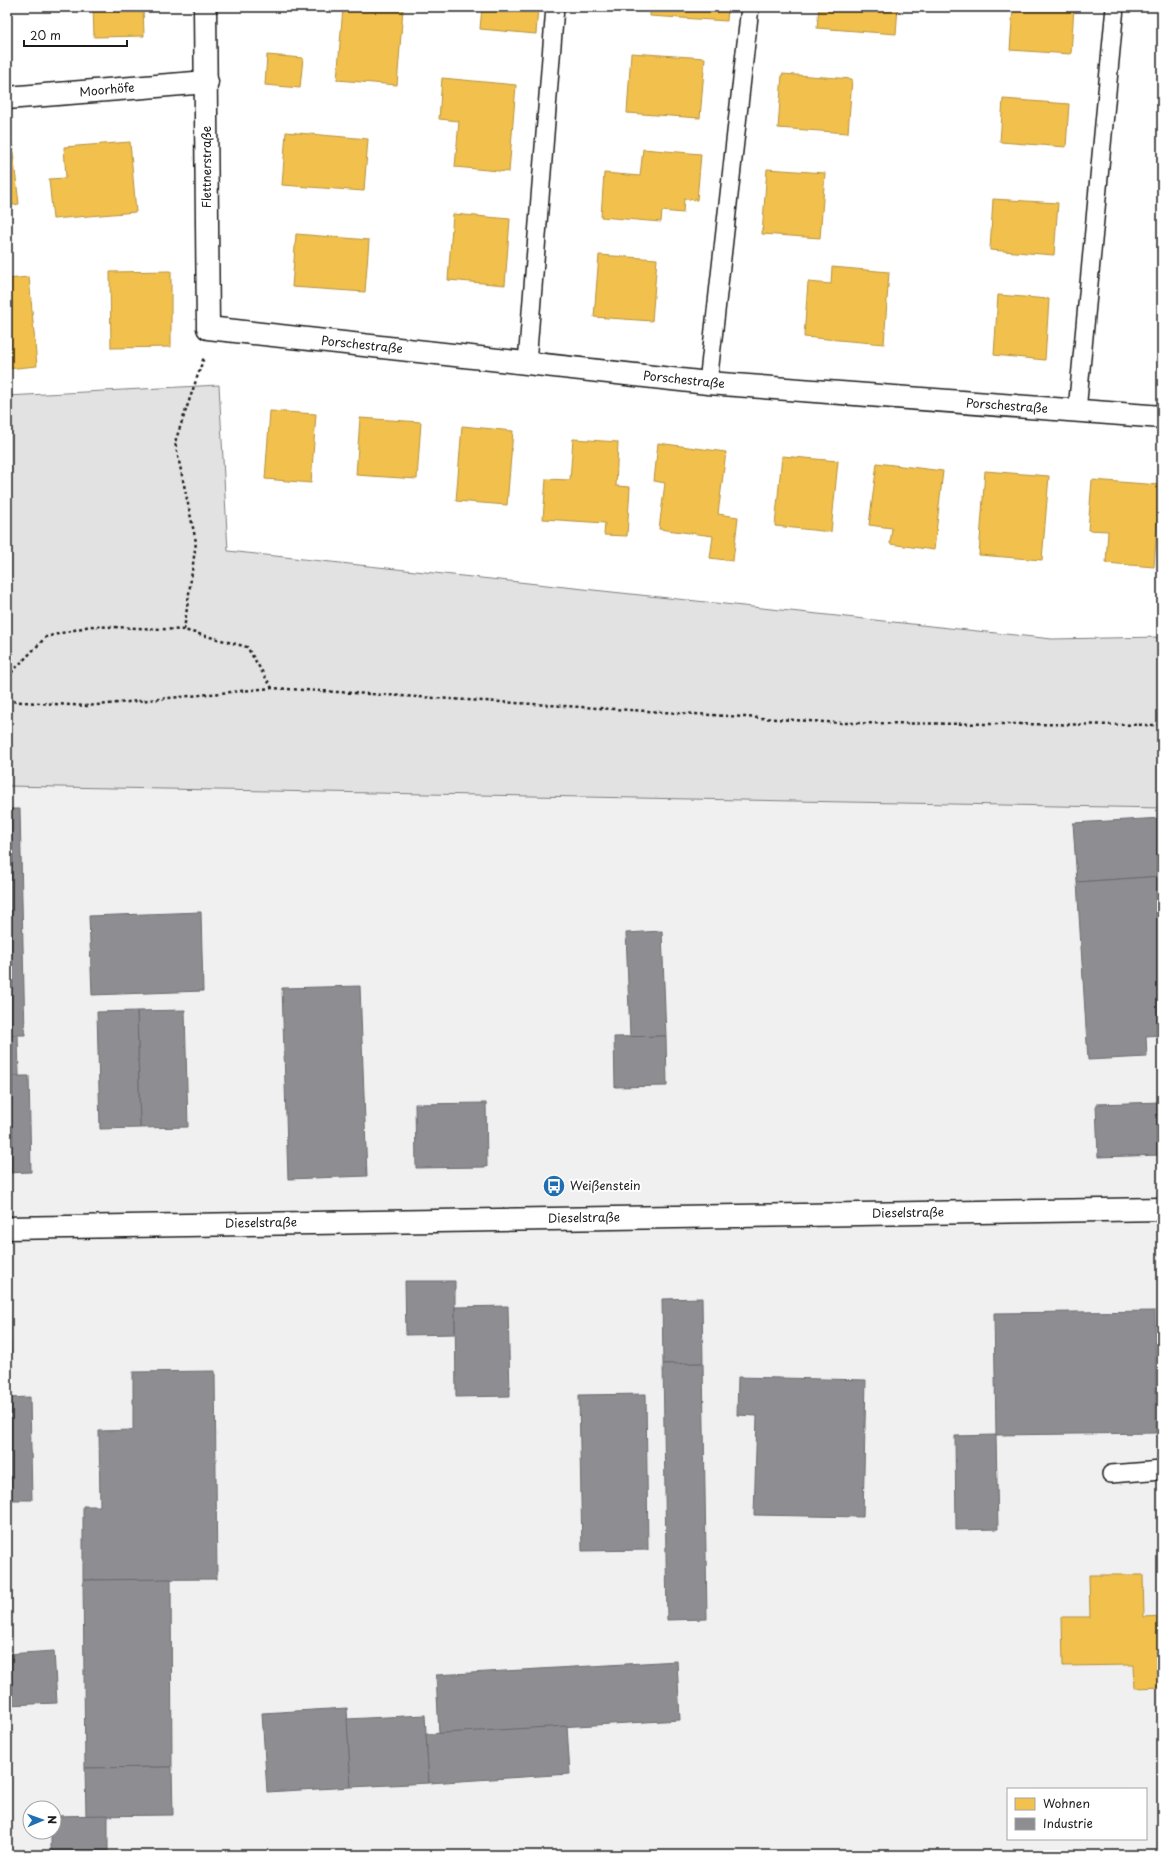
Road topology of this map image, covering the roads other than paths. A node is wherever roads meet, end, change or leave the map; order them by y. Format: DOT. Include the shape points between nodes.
graph roads {
  1 [pos="205,7"];
  2 [pos="555,7"];
  3 [pos="750,7"];
  4 [pos="1115,7"];
  5 [pos="207,82"];
  6 [pos="7,98"];
  7 [pos="208,328"];
  8 [pos="527,363"];
  9 [pos="708,383"];
  10 [pos="1077,411"];
  11 [pos="1162,417"];
  12 [pos="1162,1209"];
  13 [pos="7,1228"];
  14 [pos="1162,1470"];
  15 [pos="1111,1474"];
  1 -- 5 [label="street, Flettnerstraße"];
  2 -- 8 [label="lane"];
  3 -- 9 [label="lane"];
  4 -- 10 [label="lane"];
  5 -- 6 [label="street, Moorhöfe"];
  5 -- 7 [label="street, Flettnerstraße"];
  7 -- 8 [label="street, Porschestraße"];
  8 -- 9 [label="street, Porschestraße"];
  9 -- 10 [label="street, Porschestraße"];
  10 -- 11 [label="street, Porschestraße"];
  12 -- 13 [label="street, Dieselstraße"];
  14 -- 15 [label="lane"];
}
